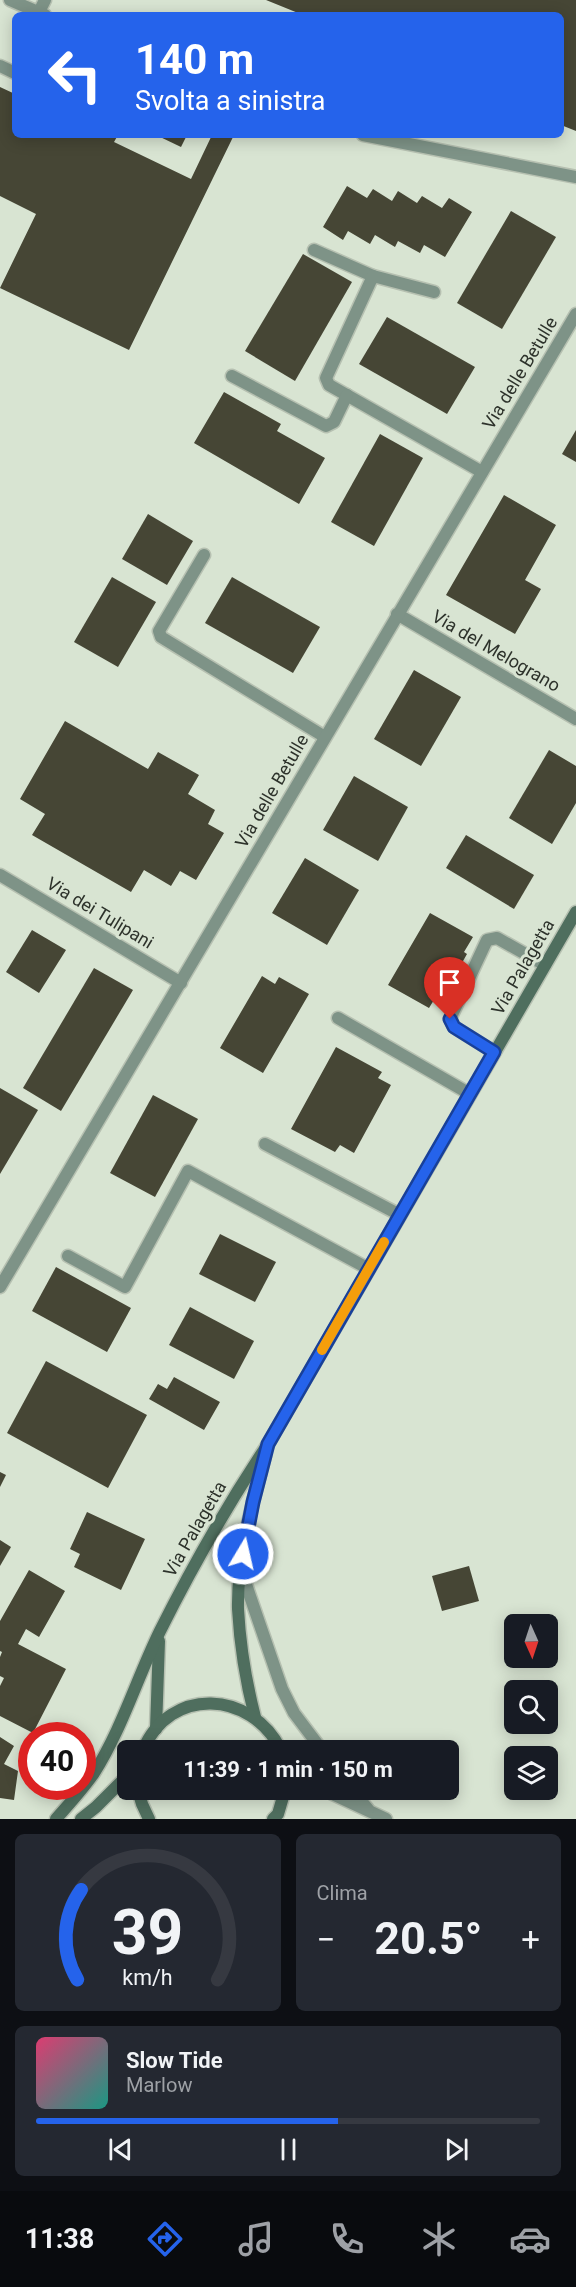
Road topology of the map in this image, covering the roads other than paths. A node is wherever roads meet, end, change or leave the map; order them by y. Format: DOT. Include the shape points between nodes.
graph roads {
  1 [pos="10,0"];
  2 [pos="37,12"];
  3 [pos="378,138"];
  4 [pos="576,177"];
  5 [pos="314,250"];
  6 [pos="373,276"];
  7 [pos="434,292"];
  8 [pos="576,314"];
  9 [pos="232,376"];
  10 [pos="347,395"];
  11 [pos="482,472"];
  12 [pos="204,555"];
  13 [pos="397,614"];
  14 [pos="576,719"];
  15 [pos="325,737"];
  16 [pos="0,875"];
  17 [pos="576,912"];
  18 [pos="545,965"];
  19 [pos="181,983"];
  20 [pos="338,1018"];
  21 [pos="494,1052"];
  22 [pos="470,1094"];
  23 [pos="265,1143"];
  24 [pos="400,1215"];
  25 [pos="68,1256"];
  26 [pos="369,1269"];
  27 [pos="0,1287"];
  28 [pos="268,1444"];
  29 [pos="240,1570"];
  30 [pos="159,1634"];
  31 [pos="255,1717"];
  32 [pos="156,1729"];
  33 [pos="149,1740"];
  34 [pos="275,1740"];
  35 [pos="314,1740"];
  36 [pos="117,1786"];
  37 [pos="141,1800"];
  38 [pos="282,1800"];
  39 [pos="344,1800"];
  40 [pos="360,1800"];
  41 [pos="371,1813"];
  42 [pos="56,1819"];
  43 [pos="81,1819"];
  44 [pos="149,1819"];
  45 [pos="273,1819"];
  46 [pos="386,1819"];
  1 -- 2 [label="street"];
  3 -- 4 [label="street"];
  5 -- 6 [label="street"];
  6 -- 7 [label="street"];
  6 -- 10 [label="street" via="326,378"];
  8 -- 11 [label="street, Via delle Betulle"];
  9 -- 10 [label="street" via="326,426 334,422"];
  10 -- 11 [label="street"];
  11 -- 13 [label="street, Via delle Betulle"];
  12 -- 15 [label="street" via="159,631 161,637"];
  13 -- 14 [label="street, Via del Melograno"];
  13 -- 15 [label="street, Via delle Betulle"];
  15 -- 19 [label="street, Via delle Betulle"];
  16 -- 19 [label="street, Via dei Tulipani"];
  17 -- 18 [label="street, Via Palagetta"];
  18 -- 21 [label="street, Via Palagetta"];
  18 -- 21 [label="street" via="497,938 487,940 450,1019 454,1027"];
  19 -- 27 [label="street, Via delle Betulle"];
  20 -- 22 [label="street"];
  21 -- 22 [label="street, Via Palagetta"];
  22 -- 24 [label="street, Via Palagetta"];
  23 -- 24 [label="street"];
  24 -- 26 [label="street, Via Palagetta"];
  25 -- 26 [label="street" via="125,1287 188,1171"];
  26 -- 28 [label="street, Via Palagetta"];
  28 -- 29 [label="street, Via Palagetta"];
  28 -- 30 [label="street, Via Palagetta" via="197,1559"];
  29 -- 31 [label="street, Via Palagetta" via="240,1636"];
  29 -- 35 [label="street" via="282,1689"];
  30 -- 32 [label="street, Via Palagetta"];
  30 -- 42 [label="street, Via Palagetta" via="94,1772"];
  31 -- 32 [label="street, Via Palagetta" via="231,1706 203,1704 185,1708"];
  31 -- 34 [label="street, Via Palagetta"];
  32 -- 33 [label="street, Via Palagetta"];
  36 -- 43 [label="street"];
  37 -- 44 [label="street"];
  38 -- 45 [label="street"];
  39 -- 41 [label="street"];
  40 -- 41 [label="street"];
  41 -- 46 [label="street"];
}
